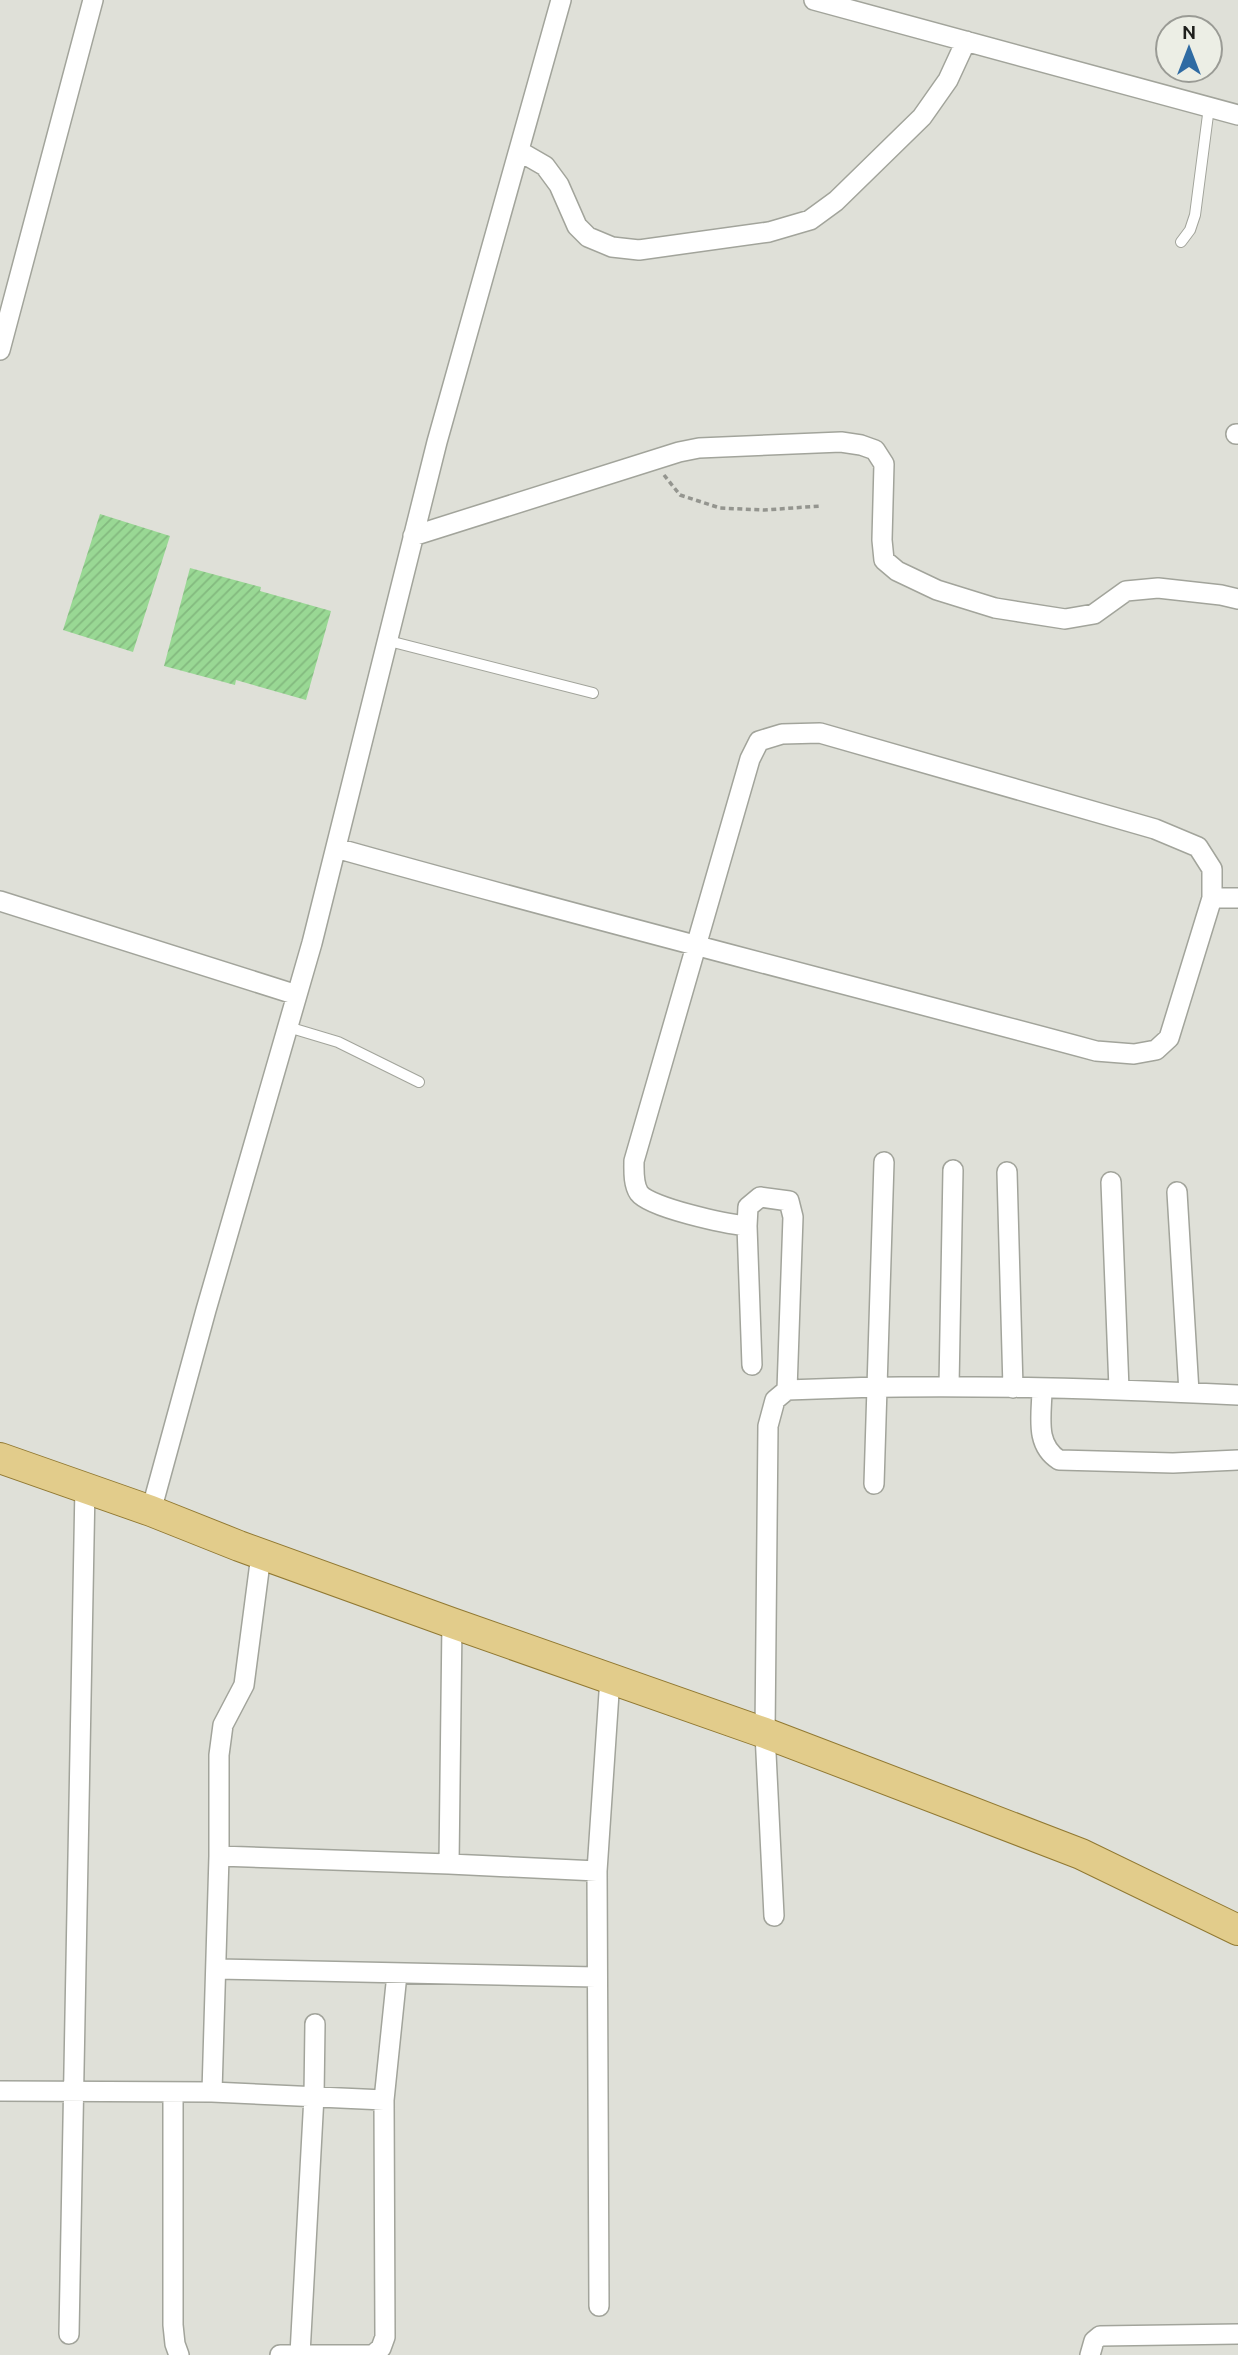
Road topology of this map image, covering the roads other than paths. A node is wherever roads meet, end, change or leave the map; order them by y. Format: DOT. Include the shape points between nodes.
graph roads {
  1 [pos="93,0"];
  2 [pos="561,0"];
  3 [pos="814,0"];
  4 [pos="966,41"];
  5 [pos="1209,107"];
  6 [pos="1238,114"];
  7 [pos="519,150"];
  8 [pos="1181,242"];
  9 [pos="0,350"];
  10 [pos="413,536"];
  11 [pos="1238,599"];
  12 [pos="389,641"];
  13 [pos="593,693"];
  14 [pos="336,848"];
  15 [pos="1212,898"];
  16 [pos="1238,898"];
  17 [pos="0,901"];
  18 [pos="697,944"];
  19 [pos="297,995"];
  20 [pos="288,1027"];
  21 [pos="419,1082"];
  22 [pos="884,1162"];
  23 [pos="953,1170"];
  24 [pos="1007,1172"];
  25 [pos="1111,1182"];
  26 [pos="1177,1192"];
  27 [pos="747,1226"];
  28 [pos="752,1365"];
  29 [pos="876,1386"];
  30 [pos="949,1387"];
  31 [pos="1013,1388"];
  32 [pos="1042,1388"];
  33 [pos="787,1390"];
  34 [pos="1119,1390"];
  35 [pos="1189,1392"];
  36 [pos="1238,1395"];
  37 [pos="0,1458"];
  38 [pos="1238,1460"];
  39 [pos="874,1484"];
  40 [pos="85,1488"];
  41 [pos="151,1511"];
  42 [pos="261,1555"];
  43 [pos="452,1623"];
  44 [pos="610,1678"];
  45 [pos="765,1733"];
  46 [pos="219,1856"];
  47 [pos="449,1864"];
  48 [pos="597,1871"];
  49 [pos="774,1916"];
  50 [pos="1238,1930"];
  51 [pos="216,1969"];
  52 [pos="397,1974"];
  53 [pos="596,1977"];
  54 [pos="315,2024"];
  55 [pos="0,2091"];
  56 [pos="73,2091"];
  57 [pos="212,2092"];
  58 [pos="173,2093"];
  59 [pos="314,2096"];
  60 [pos="384,2100"];
  61 [pos="599,2306"];
  62 [pos="69,2334"];
  63 [pos="1238,2334"];
  64 [pos="1135,2345"];
  65 [pos="300,2354"];
  66 [pos="180,2355"];
  67 [pos="280,2355"];
  68 [pos="1090,2355"];
  1 -- 9 [label="street"];
  2 -- 7 [label="street"];
  3 -- 4 [label="street"];
  4 -- 5 [label="street"];
  4 -- 7 [label="street" via="948,80 922,117 836,201 810,220 769,232 639,250 612,247 588,237 577,226 545,166"];
  5 -- 6 [label="street"];
  5 -- 8 [label="lane" via="1195,215"];
  7 -- 10 [label="street"];
  10 -- 11 [label="street" via="699,448 841,442 875,450 884,464 884,560 937,590 995,608 1065,619 1094,614 1126,591 1157,588"];
  10 -- 12 [label="street"];
  12 -- 13 [label="lane"];
  12 -- 14 [label="street"];
  14 -- 18 [label="street"];
  14 -- 19 [label="street"];
  15 -- 16 [label="street"];
  15 -- 18 [label="street" via="1169,1038 1156,1050 1134,1054 1096,1051"];
  15 -- 18 [label="street" via="1212,869 1198,847 1155,829 820,733 782,734 759,741 750,760"];
  17 -- 19 [label="street"];
  18 -- 27 [label="street" via="634,1161 634,1177 639,1193 654,1204"];
  19 -- 20 [label="street"];
  20 -- 21 [label="lane" via="338,1042"];
  20 -- 41 [label="street"];
  22 -- 29 [label="street"];
  23 -- 30 [label="street"];
  24 -- 31 [label="street"];
  25 -- 34 [label="street"];
  26 -- 35 [label="street"];
  27 -- 28 [label="street"];
  27 -- 33 [label="street" via="748,1207 760,1197 789,1201 793,1217"];
  29 -- 30 [label="street"];
  29 -- 33 [label="street"];
  29 -- 39 [label="street"];
  30 -- 31 [label="street"];
  31 -- 32 [label="street"];
  32 -- 34 [label="street"];
  32 -- 38 [label="street" via="1043,1441 1047,1452 1059,1460"];
  33 -- 45 [label="street" via="775,1400 768,1426"];
  34 -- 35 [label="street"];
  35 -- 36 [label="street"];
  37 -- 40 [label="main road"];
  40 -- 41 [label="main road"];
  40 -- 56 [label="street"];
  41 -- 42 [label="main road"];
  42 -- 43 [label="main road"];
  42 -- 46 [label="street" via="244,1685 223,1725"];
  43 -- 44 [label="main road"];
  43 -- 47 [label="street"];
  44 -- 45 [label="main road"];
  44 -- 48 [label="street"];
  45 -- 49 [label="street"];
  45 -- 50 [label="main road" via="1081,1854"];
  46 -- 47 [label="street"];
  46 -- 51 [label="street"];
  47 -- 48 [label="street"];
  48 -- 53 [label="street"];
  51 -- 52 [label="street"];
  51 -- 57 [label="street"];
  52 -- 53 [label="street"];
  52 -- 60 [label="street"];
  53 -- 61 [label="street"];
  54 -- 59 [label="street"];
  55 -- 56 [label="street"];
  56 -- 58 [label="street"];
  56 -- 62 [label="street"];
  57 -- 58 [label="street"];
  57 -- 59 [label="street"];
  58 -- 66 [label="street" via="173,2325"];
  59 -- 60 [label="street"];
  59 -- 65 [label="street"];
  60 -- 65 [label="street" via="385,2337 373,2355"];
  63 -- 64 [label="street"];
  64 -- 68 [label="street" via="1100,2336"];
  65 -- 67 [label="street"];
}
